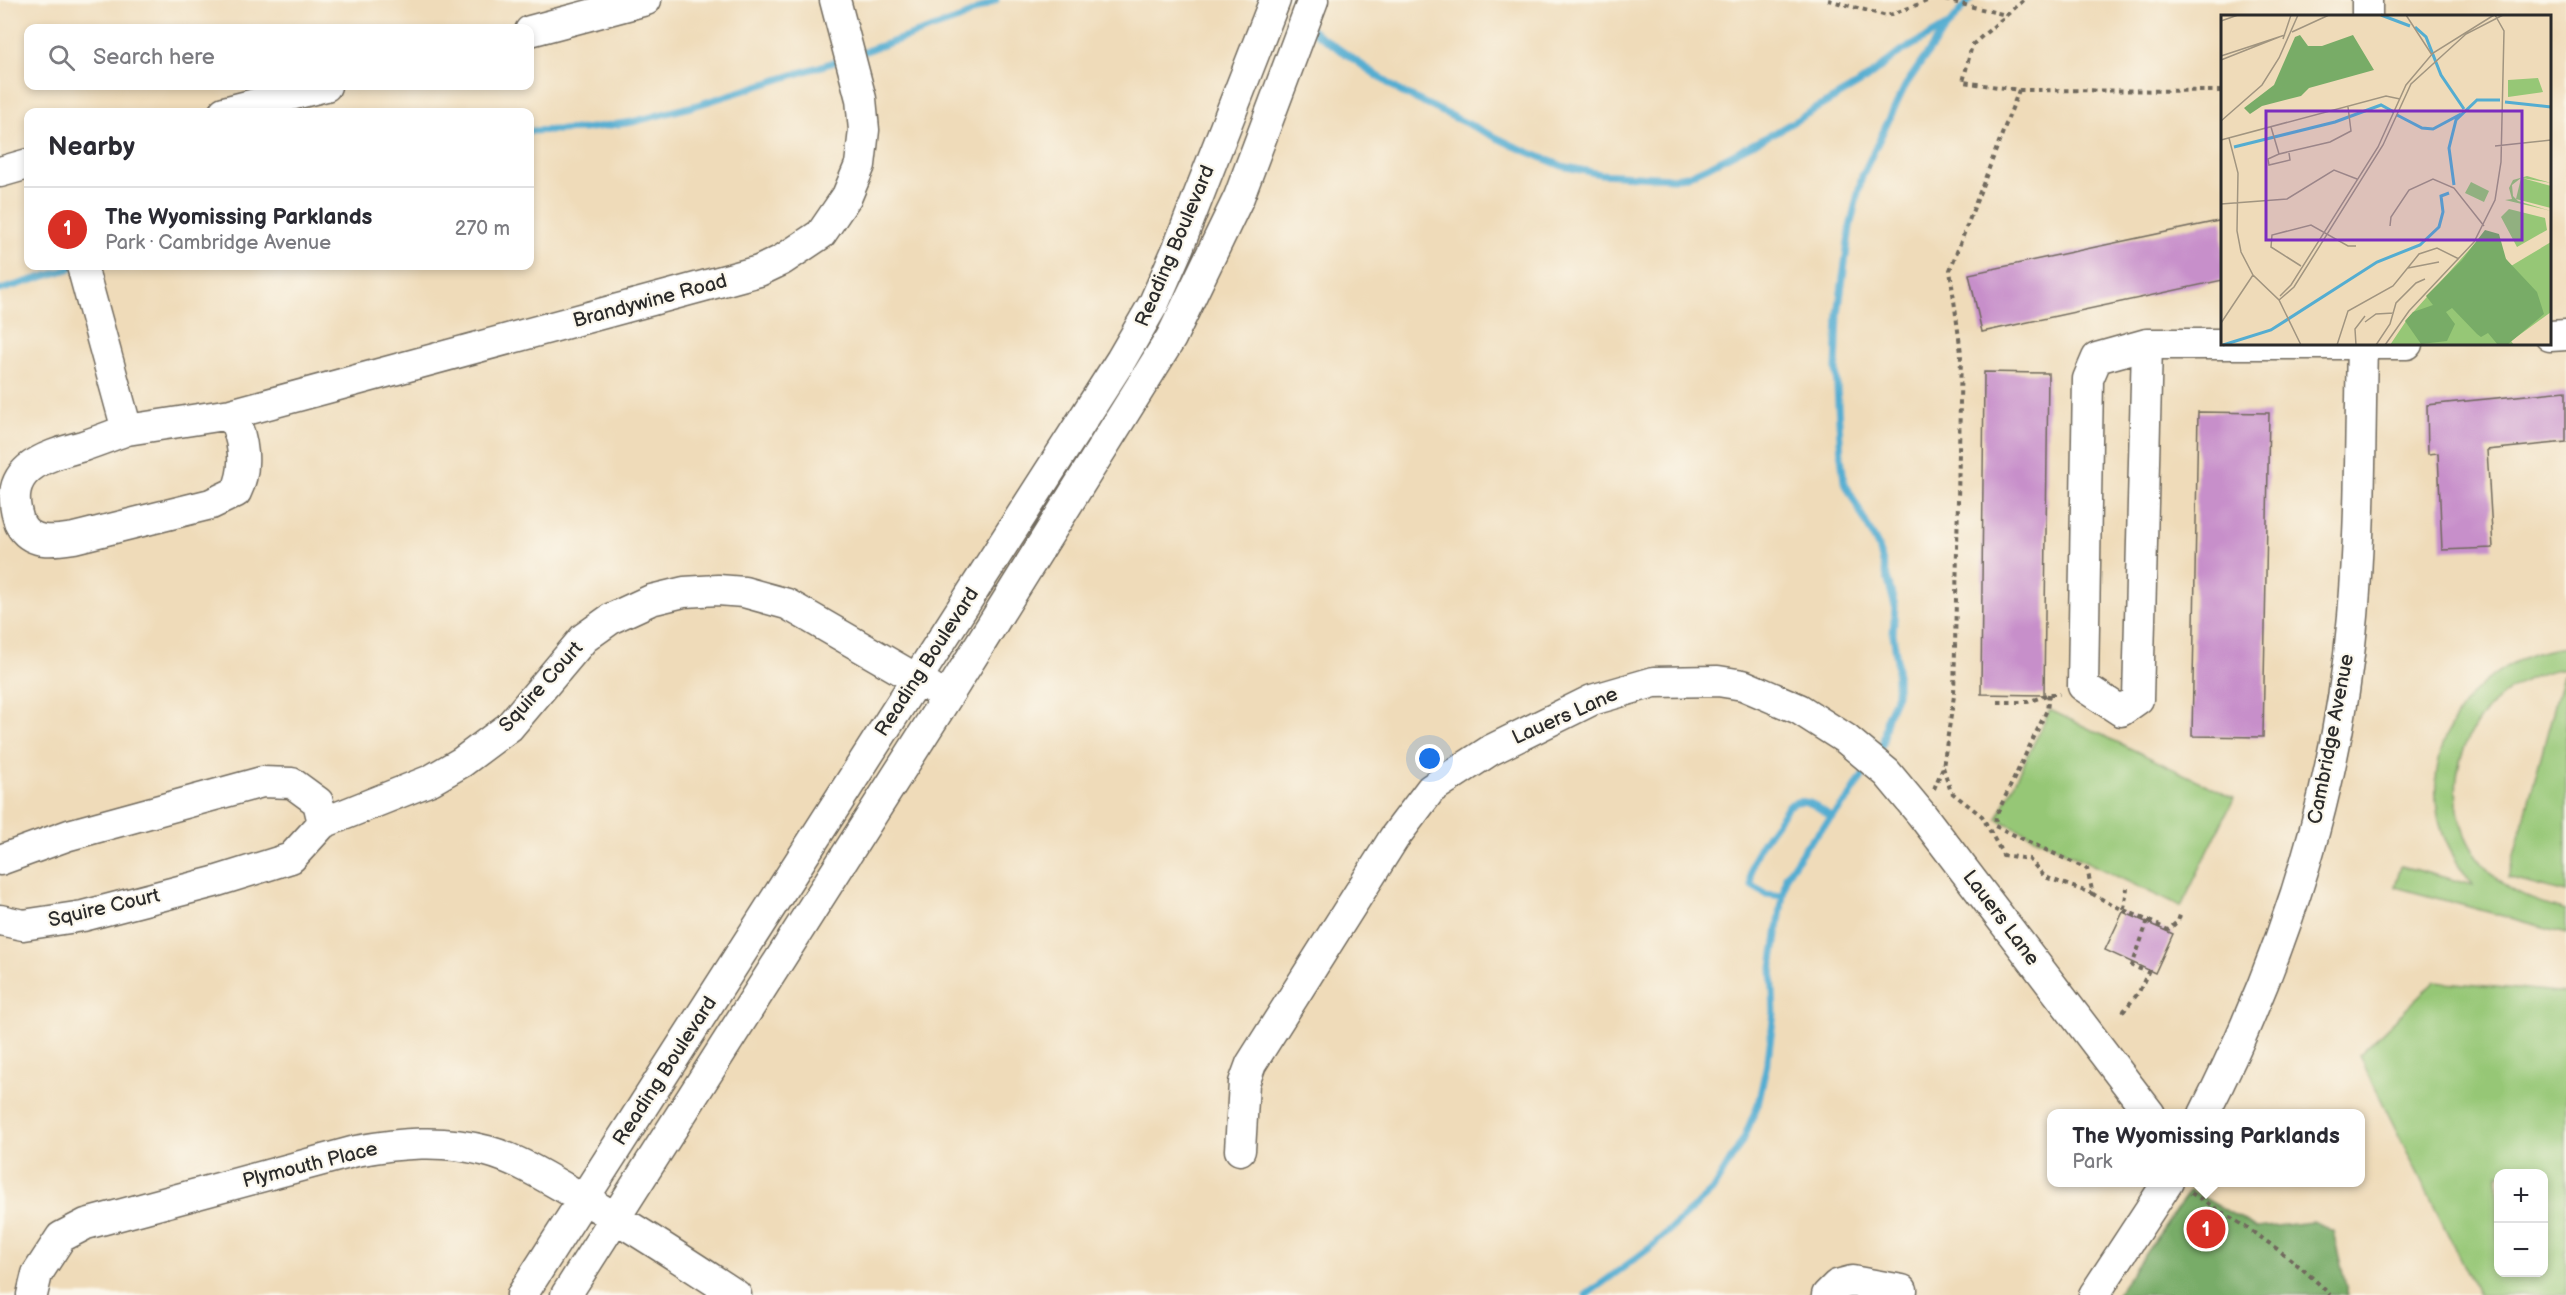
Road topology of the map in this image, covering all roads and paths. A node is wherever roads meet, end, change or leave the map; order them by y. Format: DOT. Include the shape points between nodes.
graph roads {
  1 [pos="646,0"];
  2 [pos="834,0"];
  3 [pos="1275,0"];
  4 [pos="1313,0"];
  5 [pos="1828,0"];
  6 [pos="1930,0"];
  7 [pos="1945,0"];
  8 [pos="2024,0"];
  9 [pos="2006,15"];
  10 [pos="534,30"];
  11 [pos="310,90"];
  12 [pos="2019,90"];
  13 [pos="2221,91"];
  14 [pos="240,108"];
  15 [pos="24,165"];
  16 [pos="0,172"];
  17 [pos="83,270"];
  18 [pos="2566,335"];
  19 [pos="2551,336"];
  20 [pos="2147,344"];
  21 [pos="2221,344"];
  22 [pos="2362,345"];
  23 [pos="231,414"];
  24 [pos="127,430"];
  25 [pos="916,679"];
  26 [pos="2082,686"];
  27 [pos="2049,694"];
  28 [pos="947,697"];
  29 [pos="1998,702"];
  30 [pos="1942,767"];
  31 [pos="1927,822"];
  32 [pos="323,823"];
  33 [pos="0,860"];
  34 [pos="2127,888"];
  35 [pos="2094,894"];
  36 [pos="2124,909"];
  37 [pos="2181,912"];
  38 [pos="0,920"];
  39 [pos="2148,920"];
  40 [pos="2123,1012"];
  41 [pos="2147,1109"];
  42 [pos="2206,1109"];
  43 [pos="1240,1150"];
  44 [pos="2179,1188"];
  45 [pos="584,1198"];
  46 [pos="616,1217"];
  47 [pos="1902,1290"];
  48 [pos="32,1295"];
  49 [pos="522,1295"];
  50 [pos="566,1295"];
  51 [pos="736,1295"];
  52 [pos="1827,1295"];
  53 [pos="2094,1295"];
  54 [pos="2330,1295"];
  1 -- 10 [label="street"];
  2 -- 23 [label="street, Brandywine Road" via="861,99 864,130 856,177 821,234 759,271"];
  3 -- 25 [label="street, Reading Boulevard" via="1154,303 1086,419"];
  4 -- 28 [label="street, Reading Boulevard" via="1239,197 1171,338"];
  5 -- 6 [label="path" via="1887,16"];
  7 -- 9 [label="path"];
  8 -- 9 [label="path"];
  9 -- 12 [label="path" via="1972,45 1963,82"];
  11 -- 14 [label="street"];
  12 -- 13 [label="path"];
  12 -- 30 [label="path" via="1950,270 1961,353 1954,696"];
  15 -- 16 [label="street"];
  17 -- 24 [label="street"];
  18 -- 19 [label="street"];
  20 -- 21 [label="street"];
  20 -- 26 [label="street" via="2097,358 2088,379"];
  20 -- 26 [label="street" via="2138,699 2121,711"];
  22 -- 42 [label="street, Cambridge Avenue" via="2353,616 2330,765 2298,888 2270,970 2233,1058"];
  23 -- 24 [label="street, Brandywine Road"];
  23 -- 24 [label="street, Brandywine Road" via="238,426 244,469 236,492 211,504 74,538 48,540 29,536 12,507 12,484 18,474 31,463"];
  25 -- 28 [label="street, Squire Court"];
  25 -- 32 [label="street, Squire Court" via="787,604 744,592 718,590 684,592 651,600 584,638 509,727 462,762 406,792"];
  25 -- 45 [label="street, Reading Boulevard"];
  26 -- 27 [label="path" via="2068,694"];
  27 -- 29 [label="path" via="2028,702"];
  27 -- 35 [label="path" via="2047,710 1996,816 1995,826 2087,869"];
  28 -- 46 [label="street, Reading Boulevard"];
  30 -- 31 [label="path"];
  30 -- 35 [label="path" via="1951,792 1982,816 2003,855 2029,859 2045,877"];
  31 -- 41 [label="street, Lauers Lane"];
  31 -- 43 [label="street, Lauers Lane" via="1887,773 1846,739 1799,709 1743,685 1654,682 1592,700 1491,750 1431,789 1394,838 1251,1064 1244,1083"];
  32 -- 33 [label="street" via="318,802 292,783 262,782 69,835"];
  32 -- 38 [label="street, Squire Court" via="291,858 225,878 83,916 23,925"];
  34 -- 36 [label="path"];
  35 -- 36 [label="path" via="2111,906"];
  36 -- 39 [label="path"];
  37 -- 39 [label="path" via="2168,930"];
  39 -- 40 [label="path" via="2132,966 2148,972"];
  44 -- 53 [label="street"];
  44 -- 54 [label="path" via="2246,1227 2314,1278"];
  45 -- 46 [label="street, Plymouth Place"];
  45 -- 48 [label="street, Plymouth Place" via="528,1167 487,1151 450,1144 393,1144 87,1224 61,1237 37,1274"];
  45 -- 49 [label="street, Reading Boulevard"];
  46 -- 50 [label="street, Reading Boulevard"];
  46 -- 51 [label="street, Plymouth Place"];
  47 -- 52 [label="street" via="1852,1281 1837,1285"];
}
